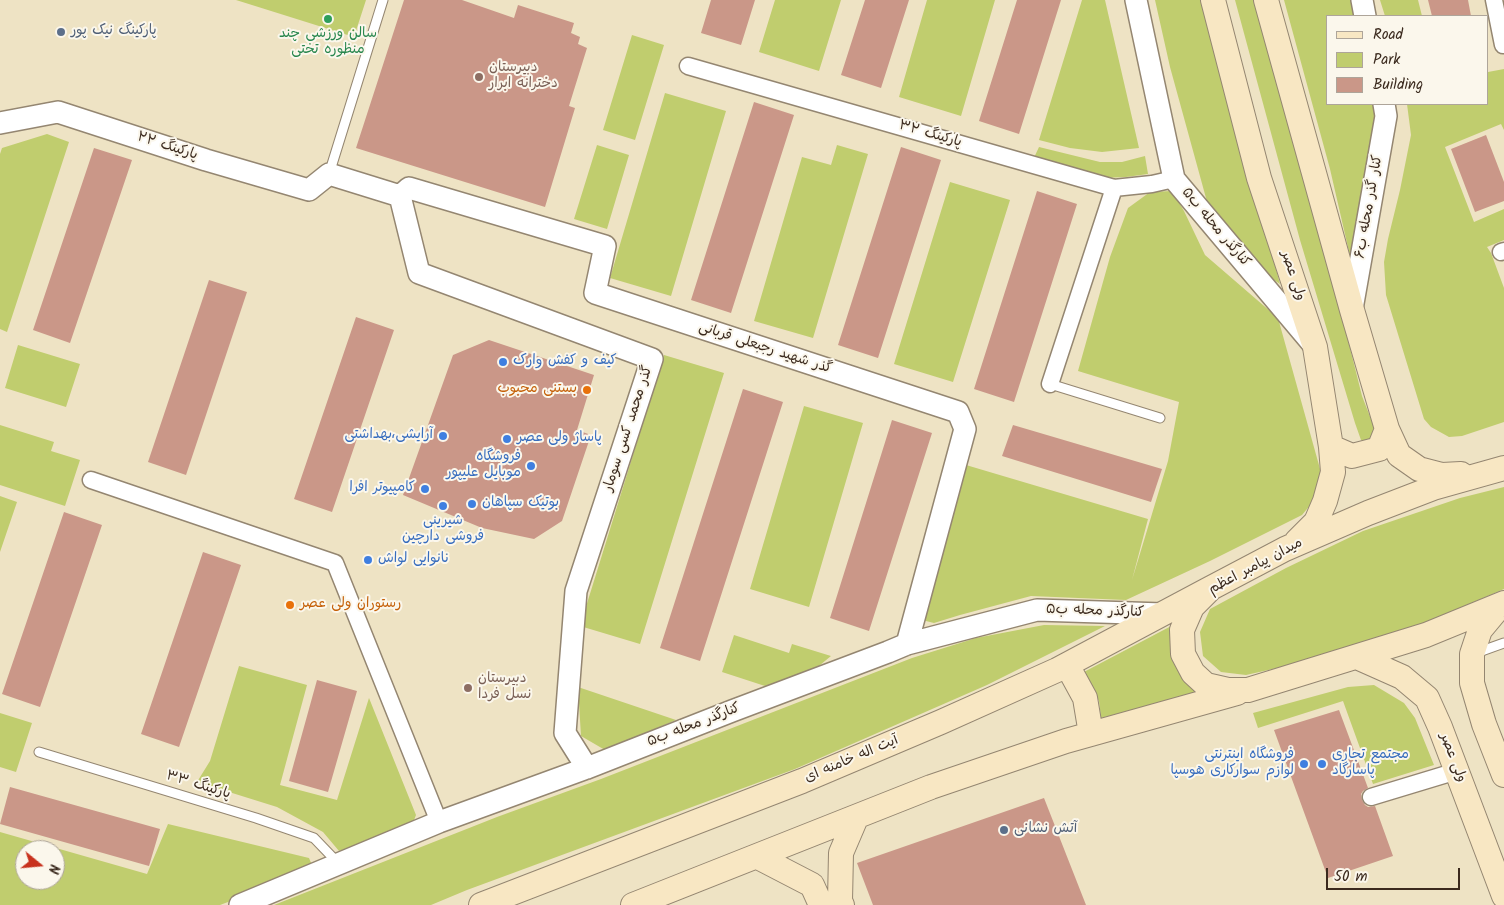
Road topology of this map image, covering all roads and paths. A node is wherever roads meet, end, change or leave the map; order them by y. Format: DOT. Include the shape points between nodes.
graph roads {
  1 [pos="383,0"];
  2 [pos="1136,0"];
  3 [pos="1214,0"];
  4 [pos="1266,0"];
  5 [pos="1362,0"];
  6 [pos="1494,0"];
  7 [pos="1365,15"];
  8 [pos="1503,45"];
  9 [pos="688,66"];
  10 [pos="1384,105"];
  11 [pos="0,123"];
  12 [pos="329,174"];
  13 [pos="1174,179"];
  14 [pos="1114,188"];
  15 [pos="400,196"];
  16 [pos="1352,310"];
  17 [pos="1316,347"];
  18 [pos="1050,384"];
  19 [pos="1160,418"];
  20 [pos="1387,428"];
  21 [pos="1331,447"];
  22 [pos="1494,471"];
  23 [pos="91,480"];
  24 [pos="1294,545"];
  25 [pos="1211,588"];
  26 [pos="1503,603"];
  27 [pos="1163,614"];
  28 [pos="1504,643"];
  29 [pos="907,644"];
  30 [pos="1472,654"];
  31 [pos="1357,657"];
  32 [pos="1068,665"];
  33 [pos="1248,690"];
  34 [pos="1091,734"];
  35 [pos="39,752"];
  36 [pos="587,768"];
  37 [pos="1457,772"];
  38 [pos="1504,775"];
  39 [pos="1371,797"];
  40 [pos="856,818"];
  41 [pos="440,822"];
  42 [pos="758,856"];
  43 [pos="339,864"];
  44 [pos="1504,896"];
  45 [pos="240,905"];
  46 [pos="481,905"];
  47 [pos="633,905"];
  48 [pos="821,905"];
  49 [pos="842,905"];
  1 -- 12 [label="lane"];
  2 -- 13 [label="street, کنارگذر محله ب۵"];
  3 -- 17 [label="main road, ولی عصر" via="1259,178"];
  4 -- 16 [label="main road"];
  5 -- 7 [label="street"];
  6 -- 8 [label="street"];
  9 -- 14 [label="street, پارکینگ ۳۲"];
  10 -- 16 [label="street, کنار گذر محله ب۶" via="1386,116"];
  11 -- 12 [label="street, پارکینگ ۲۲" via="58,112 309,190"];
  12 -- 15 [label="street"];
  13 -- 14 [label="street, پارکینگ ۳۲"];
  13 -- 17 [label="street, کنارگذر محله ب۵"];
  14 -- 18 [label="street"];
  15 -- 29 [label="street, گذر شهید رجبعلی قربانی" via="409,188 605,246 595,293 958,412 965,429"];
  15 -- 36 [label="street, گذر محمد کسی سومار" via="419,273 652,359 576,590 565,733"];
  16 -- 20 [label="main road"];
  17 -- 21 [label="main road, ولی عصر"];
  18 -- 19 [label="lane"];
  20 -- 21 [label="main road" via="1379,448 1352,456"];
  20 -- 22 [label="main road" via="1398,455 1419,469 1442,475"];
  21 -- 24 [label="main road, ولی عصر" via="1333,472 1325,501 1316,522"];
  22 -- 24 [label="main road, میدان پیامبر اعظم" via="1433,488"];
  23 -- 41 [label="street" via="335,563"];
  24 -- 25 [label="main road, میدان پیامبر اعظم"];
  25 -- 27 [label="main road, آیت اله خامنه ای"];
  25 -- 33 [label="main road, میدان پیامبر اعظم" via="1192,607 1182,630 1183,654 1193,673 1206,685"];
  26 -- 30 [label="main road" via="1480,630"];
  26 -- 31 [label="main road, میدان پیامبر اعظم" via="1426,635"];
  27 -- 29 [label="street, کنارگذر محله ب۵" via="1038,610"];
  27 -- 32 [label="main road, آیت اله خامنه ای"];
  28 -- 30 [label="lane"];
  29 -- 36 [label="street, کنارگذر محله ب۵"];
  30 -- 38 [label="main road" via="1472,683"];
  31 -- 33 [label="main road, میدان پیامبر اعظم"];
  31 -- 37 [label="main road, ولی عصر" via="1402,677 1427,698"];
  32 -- 34 [label="main road" via="1085,698"];
  32 -- 46 [label="main road, آیت اله خامنه ای" via="802,781"];
  33 -- 34 [label="main road"];
  34 -- 40 [label="main road" via="932,787"];
  35 -- 43 [label="lane, پارکینگ ۳۳" via="314,838"];
  36 -- 41 [label="street, کنارگذر محله ب۵"];
  37 -- 39 [label="street"];
  37 -- 44 [label="main road, ولی عصر"];
  40 -- 42 [label="main road"];
  40 -- 49 [label="main road" via="841,853"];
  41 -- 43 [label="street, کنارگذر محله ب۵"];
  42 -- 47 [label="main road"];
  42 -- 48 [label="main road" via="812,885"];
  43 -- 45 [label="street, کنارگذر محله ب۵"];
}
